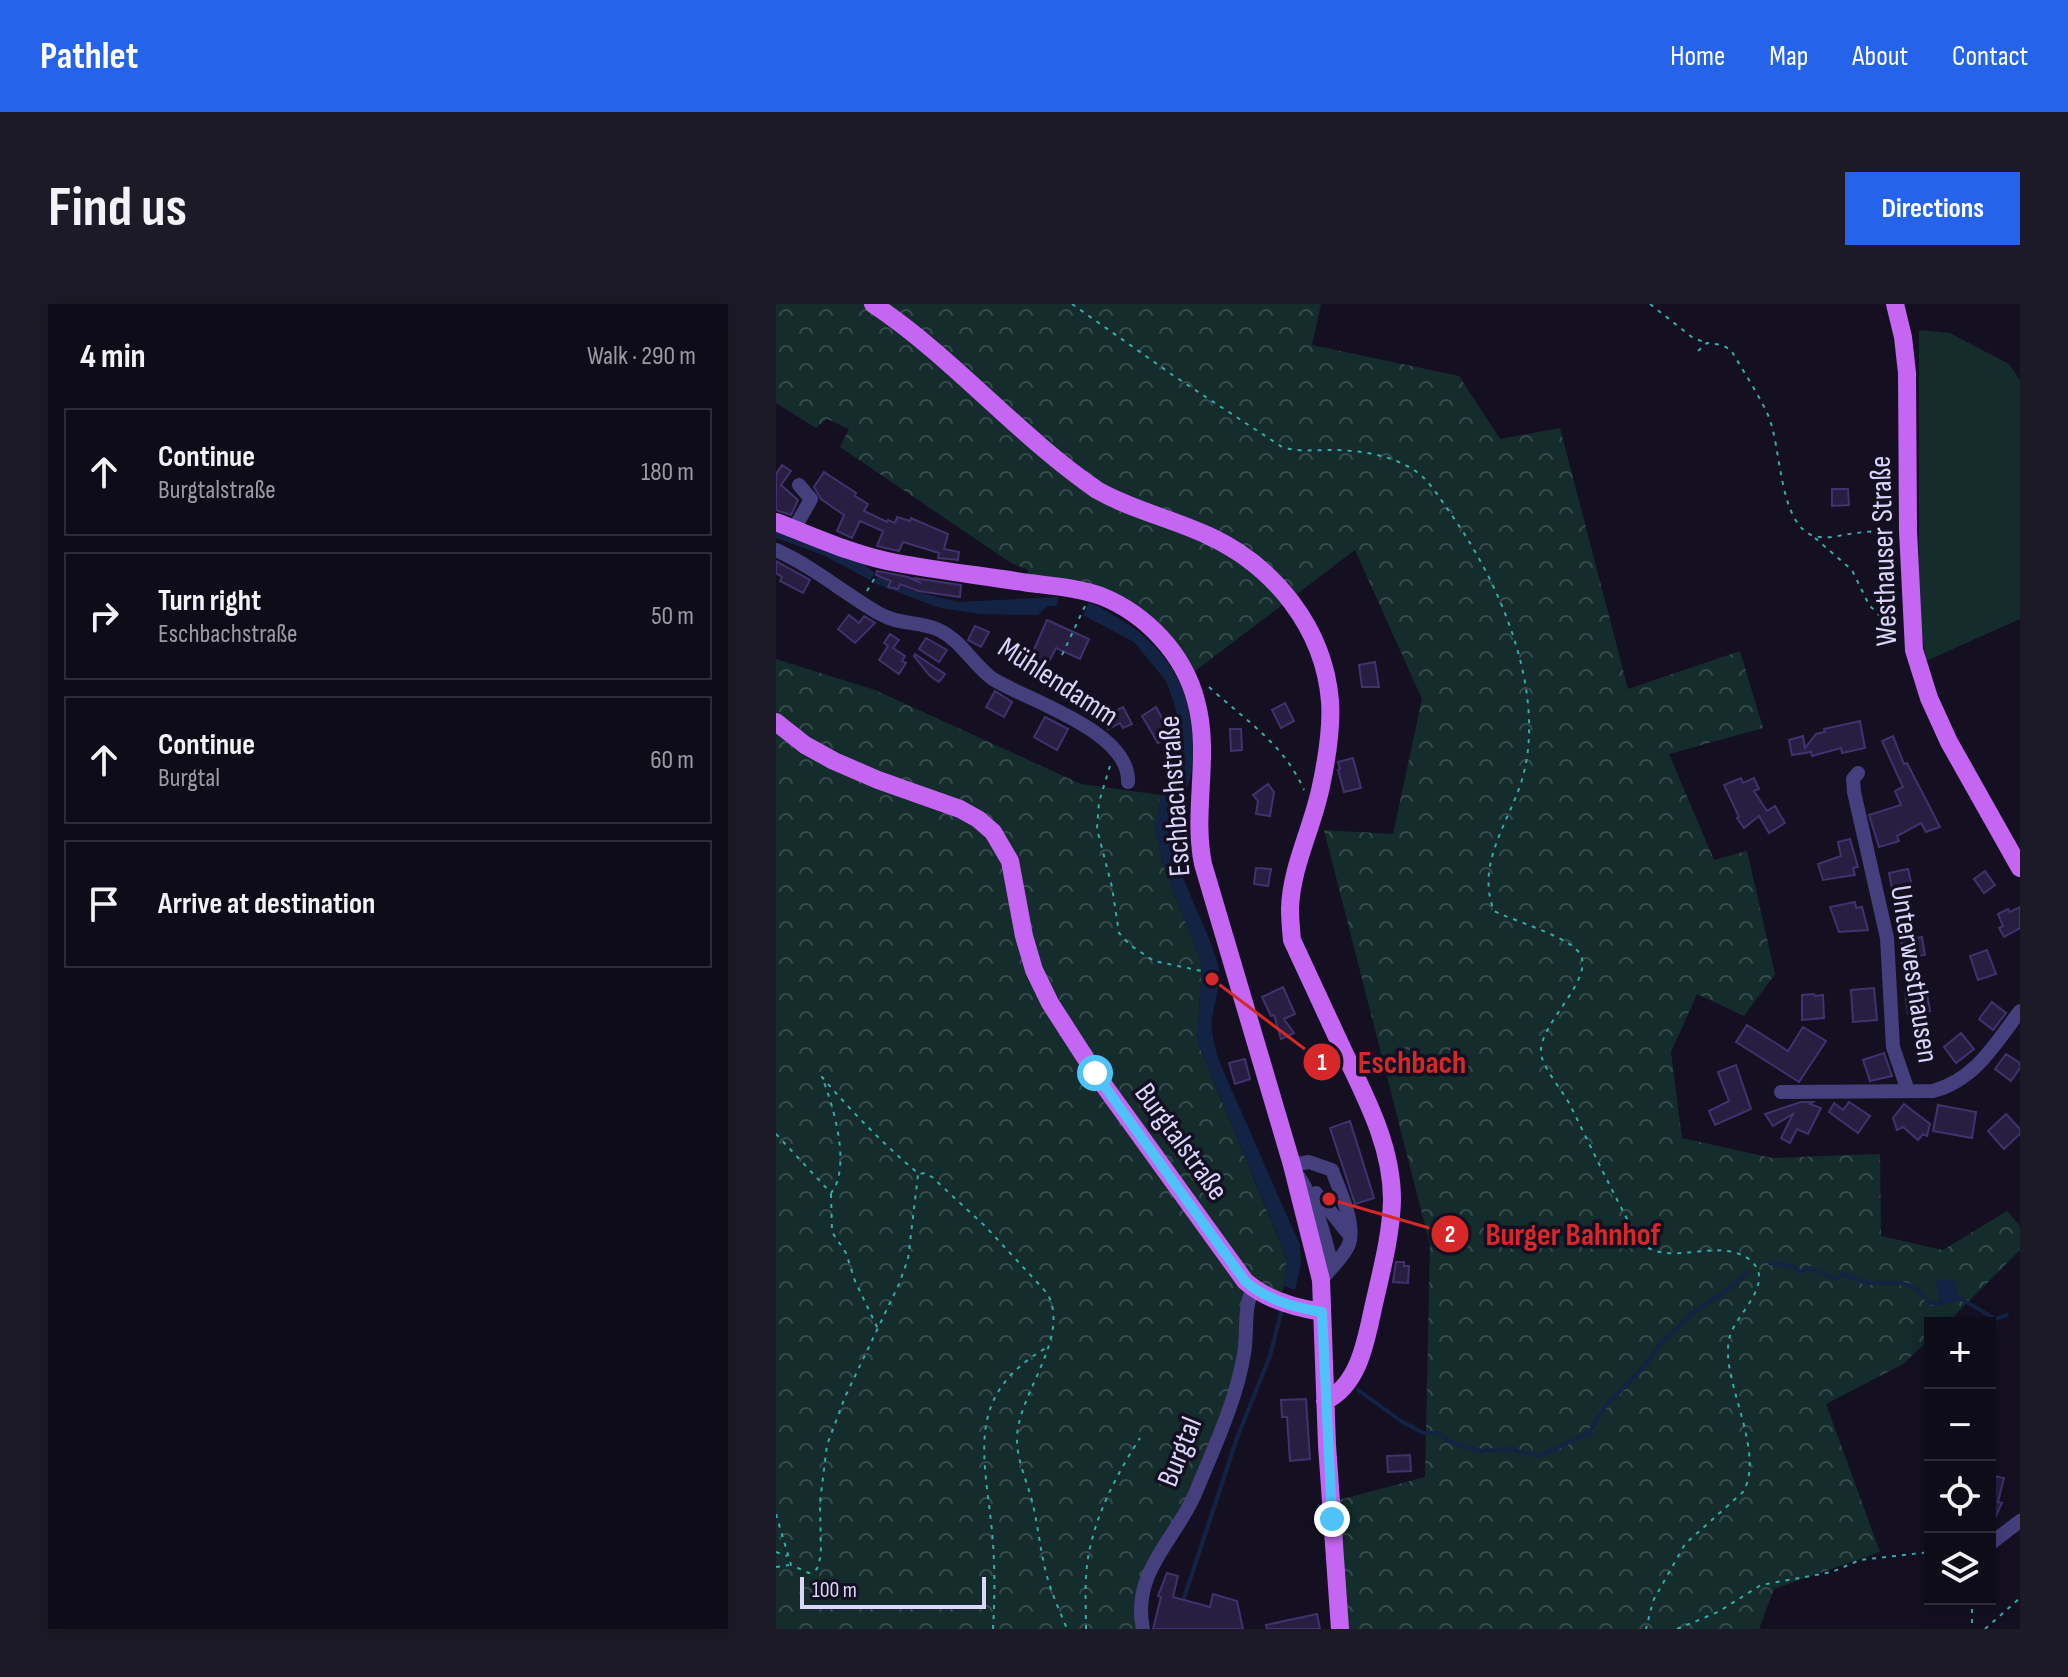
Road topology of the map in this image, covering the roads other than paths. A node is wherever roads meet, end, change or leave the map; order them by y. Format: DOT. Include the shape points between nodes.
graph roads {
  1 [pos="873,304"];
  2 [pos="1895,304"];
  3 [pos="799,485"];
  4 [pos="776,522"];
  5 [pos="794,529"];
  6 [pos="776,550"];
  7 [pos="776,722"];
  8 [pos="1858,773"];
  9 [pos="1128,782"];
  10 [pos="2020,868"];
  11 [pos="2020,1011"];
  12 [pos="1908,1091"];
  13 [pos="1781,1092"];
  14 [pos="1292,1165"];
  15 [pos="1350,1236"];
  16 [pos="1326,1273"];
  17 [pos="1253,1288"];
  18 [pos="1322,1312"];
  19 [pos="1325,1401"];
  20 [pos="2020,1521"];
  21 [pos="1996,1539"];
  22 [pos="1143,1629"];
  23 [pos="1340,1629"];
  1 -- 19 [label="main road" via="914,332 1090,486 1115,501 1208,536 1261,568 1289,599 1313,641 1330,701 1329,738 1290,908 1292,940 1374,1116 1392,1195 1387,1245 1365,1343 1348,1382"];
  2 -- 10 [label="main road, Westhauser Straße" via="1907,373 1914,650 1949,742"];
  3 -- 5 [label="street" via="811,499"];
  4 -- 5 [label="main road, Eschbachstraße"];
  5 -- 14 [label="main road, Eschbachstraße" via="892,562 1090,593 1130,612 1168,646 1189,681 1200,722 1203,864"];
  6 -- 9 [label="street, Mühlendamm" via="813,568 881,615 946,634 993,678 1065,714 1114,749 1127,767"];
  7 -- 17 [label="main road, Burgtalstraße" via="834,761 960,809 993,832 1010,861 1028,951 1050,1003"];
  8 -- 12 [label="street, Unterwesthausen" via="1854,792 1887,938 1893,1047"];
  11 -- 12 [label="street, Unterwesthausen" via="1980,1065 1957,1084"];
  12 -- 13 [label="street, Unterwesthausen"];
  14 -- 15 [label="street"];
  14 -- 15 [label="street" via="1309,1162 1332,1170"];
  14 -- 16 [label="main road, Eschbachstraße"];
  15 -- 16 [label="street" via="1347,1248"];
  16 -- 18 [label="main road, Eschbachstraße"];
  17 -- 18 [label="main road, Burgtalstraße"];
  17 -- 22 [label="street, Burgtal" via="1239,1373 1190,1505 1151,1566"];
  18 -- 19 [label="main road, Eschbachstraße"];
  19 -- 23 [label="main road"];
  20 -- 21 [label="street"];
}
